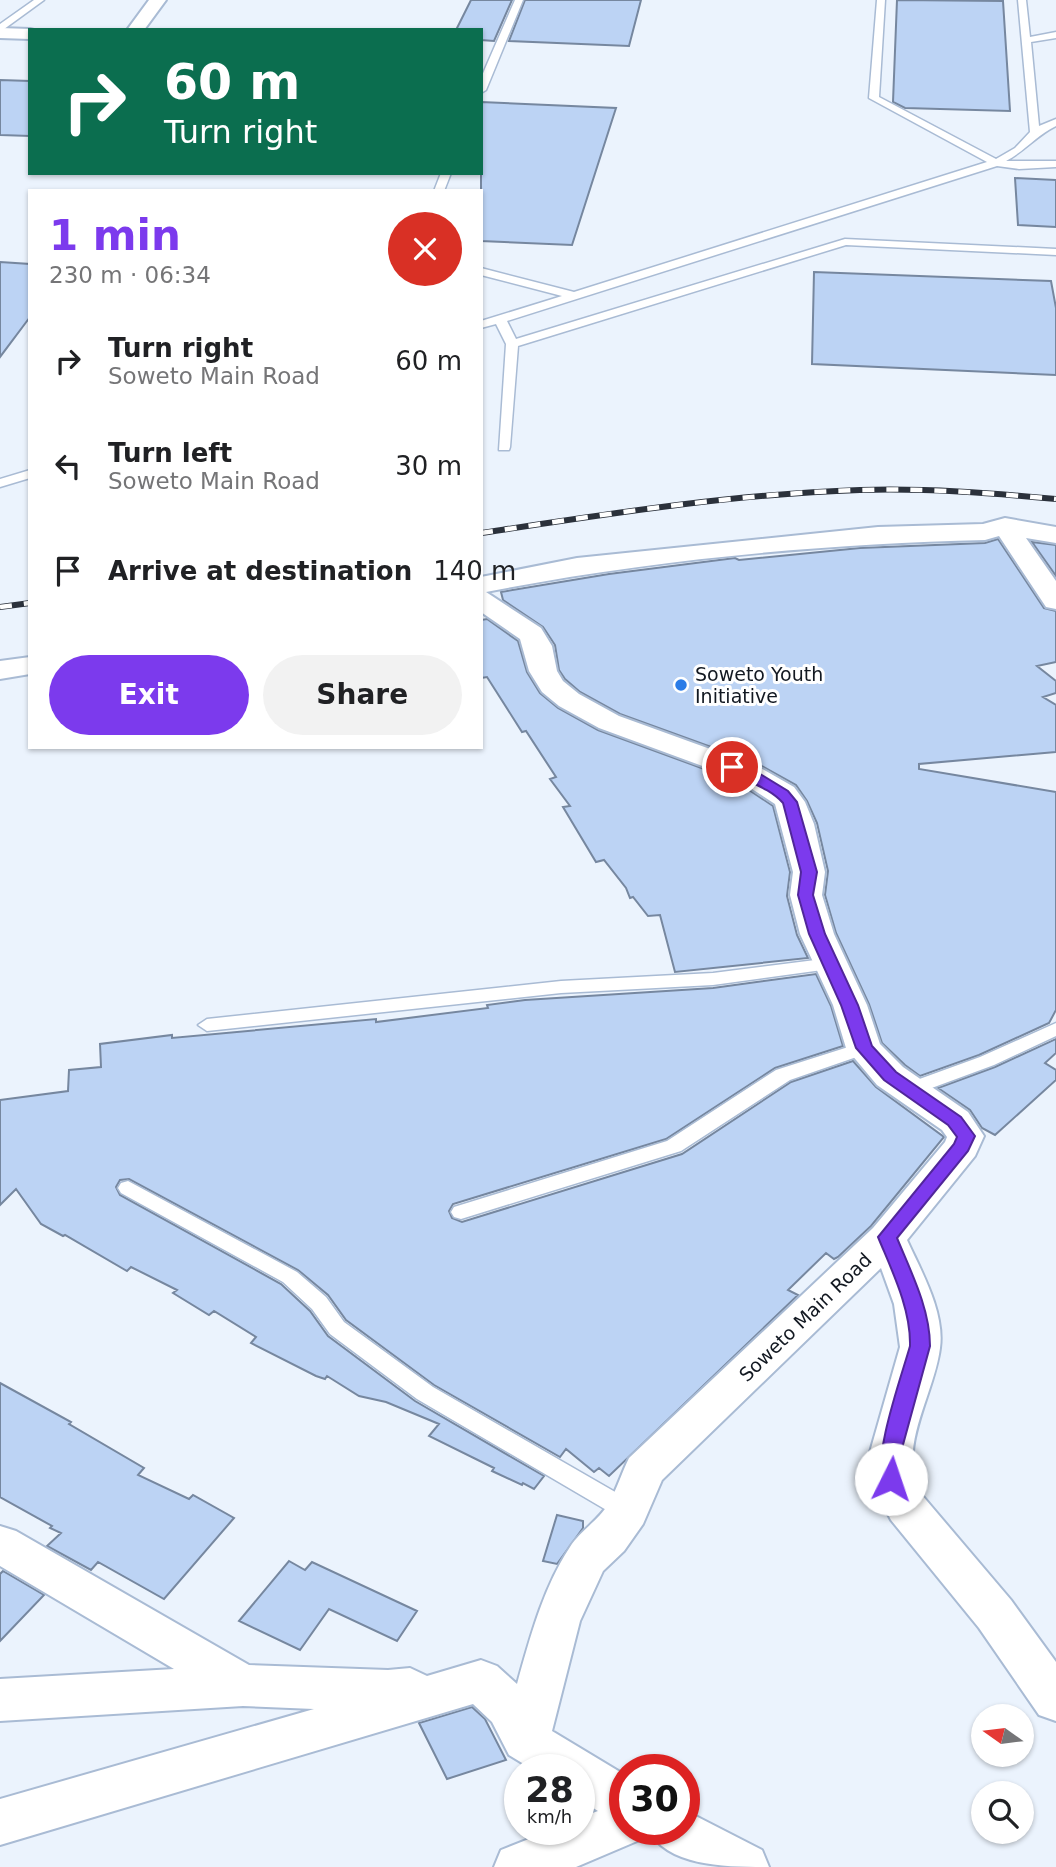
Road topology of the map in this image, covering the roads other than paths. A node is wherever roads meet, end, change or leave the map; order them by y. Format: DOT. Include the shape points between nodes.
graph roads {
  1 [pos="40,0"];
  2 [pos="158,0"];
  3 [pos="519,0"];
  4 [pos="881,0"];
  5 [pos="1022,0"];
  6 [pos="137,28"];
  7 [pos="0,31"];
  8 [pos="28,34"];
  9 [pos="1056,35"];
  10 [pos="1026,40"];
  11 [pos="483,85"];
  12 [pos="1056,122"];
  13 [pos="1035,132"];
  14 [pos="996,163"];
  15 [pos="1056,164"];
  16 [pos="1056,252"];
  17 [pos="483,272"];
  18 [pos="572,295"];
  19 [pos="500,318"];
  20 [pos="483,324"];
  21 [pos="512,344"];
  22 [pos="504,447"];
  23 [pos="28,475"];
  24 [pos="0,483"];
  25 [pos="1005,526"];
  26 [pos="1056,535"];
  27 [pos="483,585"];
  28 [pos="483,600"];
  29 [pos="1056,601"];
  30 [pos="28,665"];
  31 [pos="0,670"];
  32 [pos="831,964"];
  33 [pos="207,1025"];
  34 [pos="1056,1028"];
  35 [pos="864,1048"];
  36 [pos="910,1090"];
  37 [pos="128,1188"];
  38 [pos="461,1212"];
  39 [pos="887,1237"];
  40 [pos="628,1511"];
  41 [pos="0,1544"];
  42 [pos="481,1681"];
  43 [pos="243,1685"];
  44 [pos="0,1700"];
  45 [pos="1056,1700"];
  46 [pos="526,1740"];
  47 [pos="549,1754"];
  48 [pos="0,1822"];
  49 [pos="609,1830"];
  50 [pos="700,1843"];
  51 [pos="519,1867"];
  52 [pos="744,1867"];
  1 -- 7 [label="lane" via="9,19"];
  2 -- 6 [label="street"];
  3 -- 11 [label="lane"];
  4 -- 14 [label="lane" via="874,98"];
  5 -- 10 [label="lane"];
  7 -- 8 [label="street"];
  9 -- 10 [label="lane"];
  10 -- 13 [label="lane"];
  12 -- 13 [label="lane"];
  13 -- 14 [label="lane" via="1019,150"];
  14 -- 15 [label="lane"];
  14 -- 18 [label="lane"];
  16 -- 21 [label="lane" via="845,242"];
  17 -- 18 [label="lane"];
  18 -- 19 [label="lane"];
  19 -- 20 [label="lane"];
  19 -- 21 [label="lane"];
  21 -- 22 [label="lane"];
  23 -- 24 [label="lane"];
  25 -- 26 [label="street"];
  25 -- 27 [label="street" via="985,532 878,535 577,566"];
  25 -- 29 [label="street"];
  28 -- 32 [label="street, Soweto Main Road" via="531,634 547,678 569,700 610,722 746,772 783,794 798,824 809,872 806,895"];
  30 -- 31 [label="street"];
  32 -- 33 [label="lane"];
  32 -- 35 [label="street, Soweto Main Road"];
  34 -- 36 [label="lane"];
  35 -- 36 [label="street, Soweto Main Road"];
  35 -- 38 [label="lane" via="783,1075 674,1146"];
  36 -- 39 [label="street, Soweto Main Road" via="954,1121 966,1136 962,1147"];
  37 -- 40 [label="lane" via="290,1277 319,1303 337,1328 425,1393"];
  39 -- 40 [label="street, Soweto Main Road" via="644,1470"];
  39 -- 45 [label="street" via="920,1331 891,1452 891,1479 906,1507 995,1614"];
  40 -- 46 [label="street, Soweto Main Road" via="586,1559 557,1621"];
  41 -- 43 [label="street"];
  42 -- 43 [label="street" via="388,1691"];
  42 -- 46 [label="street" via="509,1707"];
  42 -- 48 [label="street"];
  43 -- 44 [label="street"];
  46 -- 47 [label="street"];
  49 -- 51 [label="street"];
  50 -- 52 [label="street"];
}
